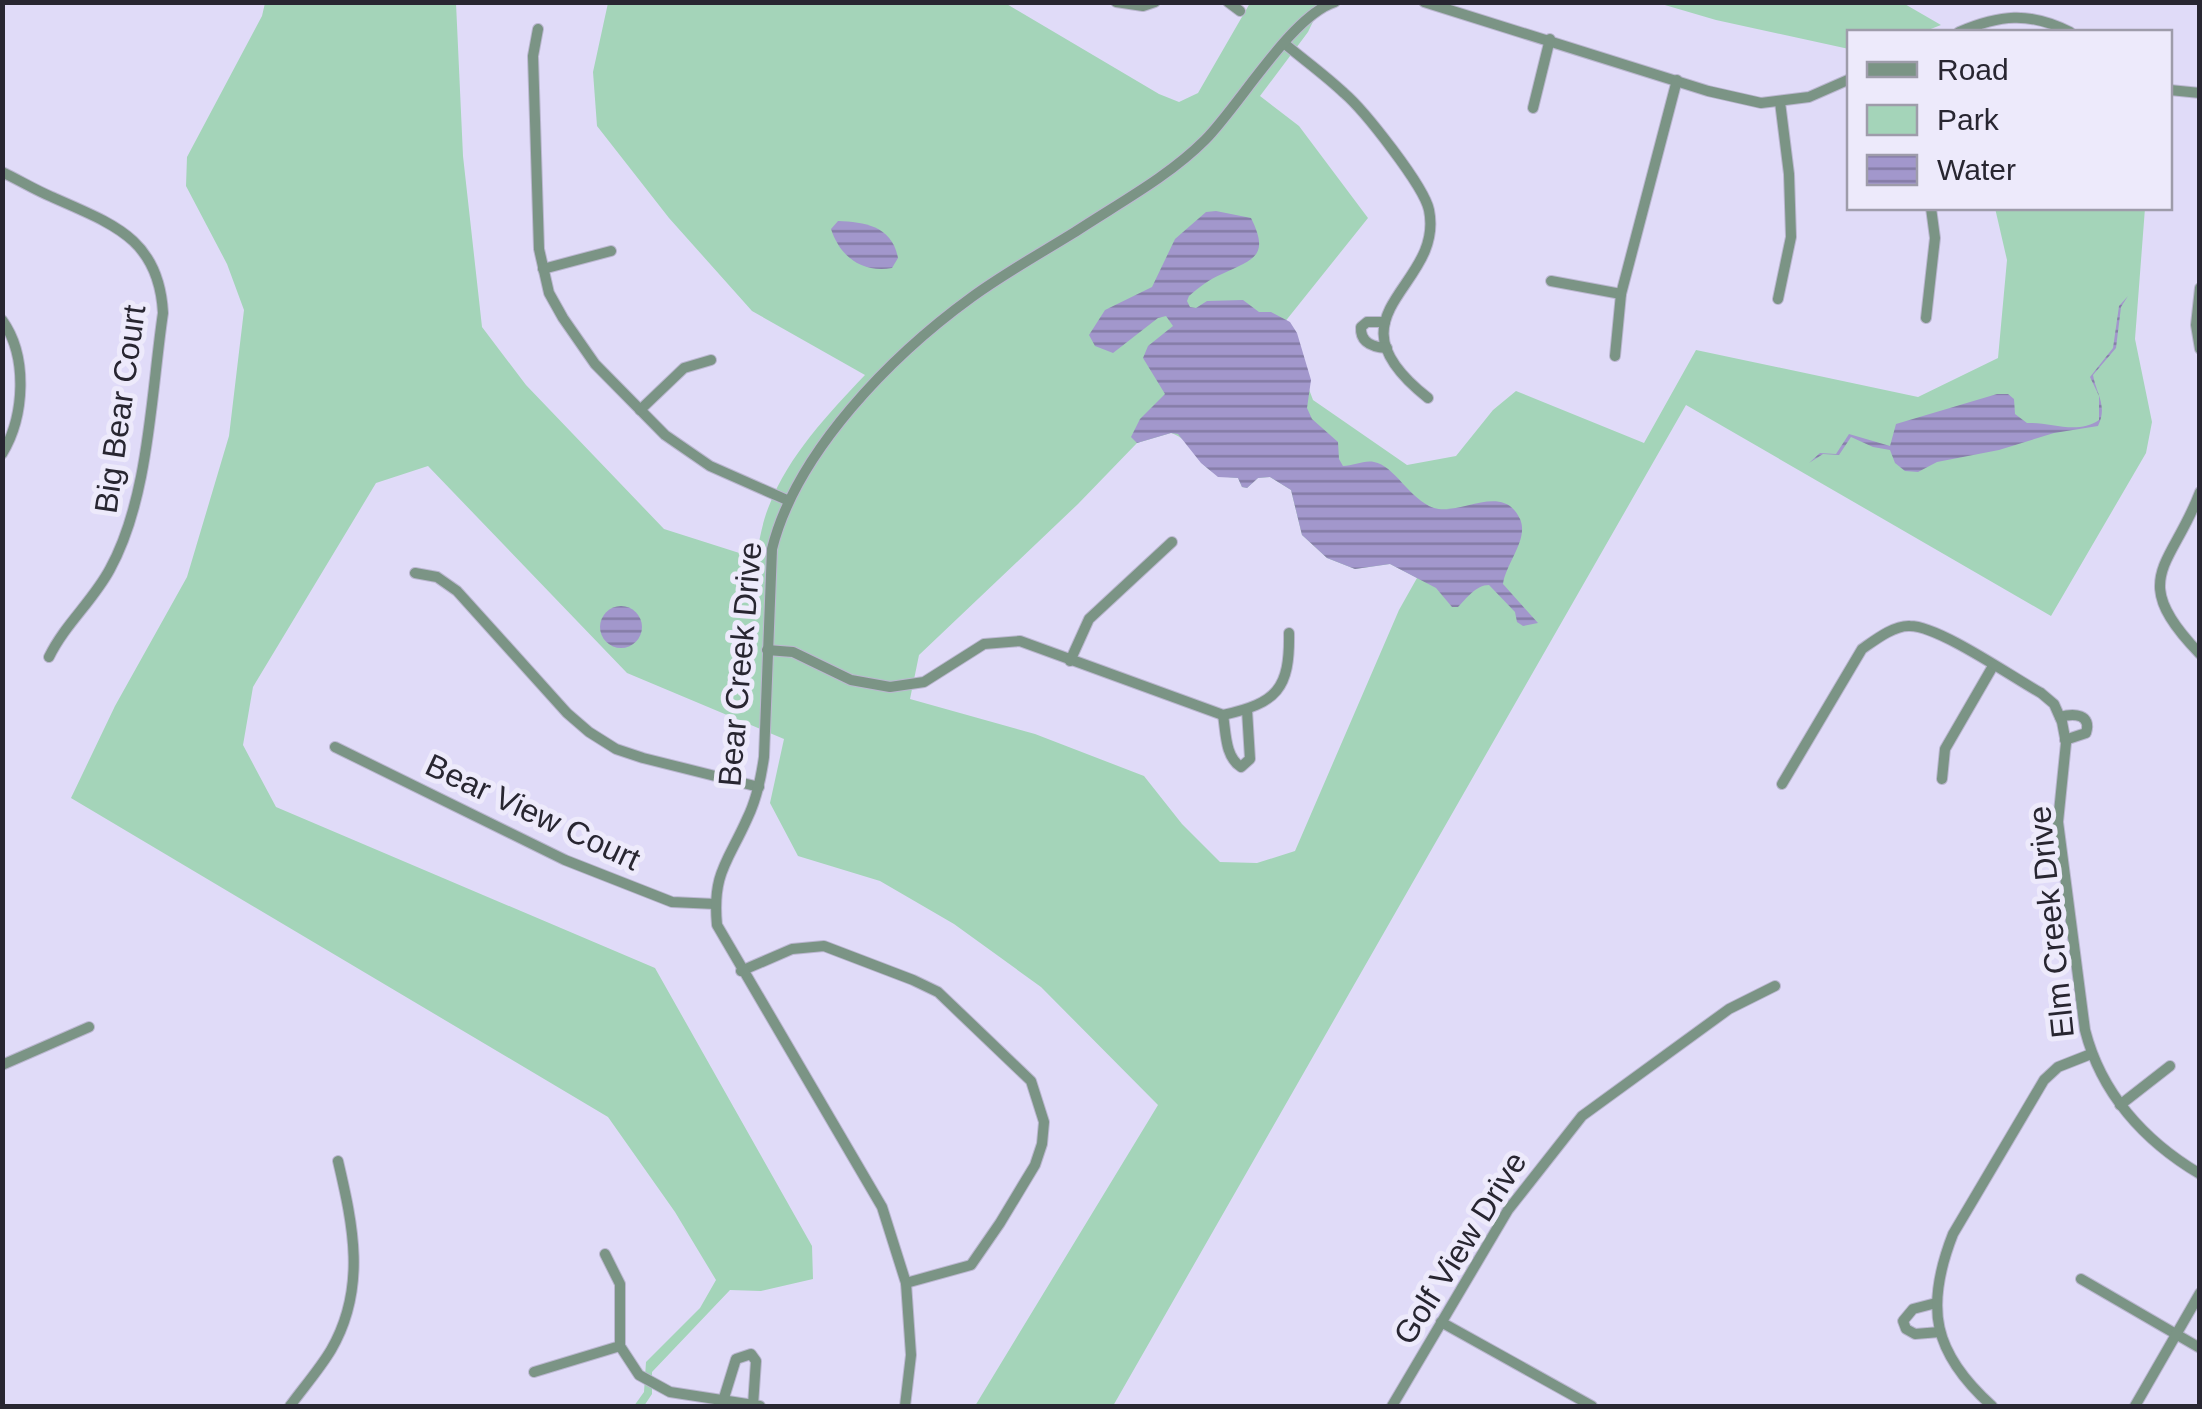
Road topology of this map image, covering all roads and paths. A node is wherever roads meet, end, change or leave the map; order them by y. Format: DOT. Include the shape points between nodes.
graph roads {
  1 [pos="1116,2"];
  2 [pos="1155,2"];
  3 [pos="1228,2"];
  4 [pos="1335,2"];
  5 [pos="1424,2"];
  6 [pos="1999,2"];
  7 [pos="1240,10"];
  8 [pos="2006,16"];
  9 [pos="538,28"];
  10 [pos="1964,30"];
  11 [pos="2064,30"];
  12 [pos="1550,39"];
  13 [pos="1284,44"];
  14 [pos="1677,80"];
  15 [pos="1847,81"];
  16 [pos="2172,90"];
  17 [pos="2200,92"];
  18 [pos="1780,102"];
  19 [pos="1532,108"];
  20 [pos="2,172"];
  21 [pos="1930,210"];
  22 [pos="612,251"];
  23 [pos="543,269"];
  24 [pos="1551,281"];
  25 [pos="2200,288"];
  26 [pos="1621,294"];
  27 [pos="1778,298"];
  28 [pos="1926,318"];
  29 [pos="2,320"];
  30 [pos="1385,322"];
  31 [pos="1387,348"];
  32 [pos="2200,350"];
  33 [pos="1614,356"];
  34 [pos="712,360"];
  35 [pos="1428,398"];
  36 [pos="640,410"];
  37 [pos="2,454"];
  38 [pos="2200,492"];
  39 [pos="787,500"];
  40 [pos="1172,542"];
  41 [pos="415,573"];
  42 [pos="1290,633"];
  43 [pos="766,650"];
  44 [pos="2200,654"];
  45 [pos="49,658"];
  46 [pos="1070,661"];
  47 [pos="1993,666"];
  48 [pos="1246,710"];
  49 [pos="1223,715"];
  50 [pos="2060,717"];
  51 [pos="2065,740"];
  52 [pos="335,747"];
  53 [pos="1942,780"];
  54 [pos="1782,784"];
  55 [pos="760,786"];
  56 [pos="715,904"];
  57 [pos="742,972"];
  58 [pos="1775,986"];
  59 [pos="89,1028"];
  60 [pos="2091,1054"];
  61 [pos="2,1065"];
  62 [pos="2170,1066"];
  63 [pos="2120,1105"];
  64 [pos="338,1160"];
  65 [pos="2200,1174"];
  66 [pos="605,1254"];
  67 [pos="2081,1279"];
  68 [pos="906,1283"];
  69 [pos="2200,1293"];
  70 [pos="1936,1303"];
  71 [pos="1441,1322"];
  72 [pos="1940,1332"];
  73 [pos="2176,1334"];
  74 [pos="620,1346"];
  75 [pos="2200,1348"];
  76 [pos="534,1372"];
  77 [pos="724,1401"];
  78 [pos="290,1406"];
  79 [pos="756,1406"];
  80 [pos="905,1406"];
  81 [pos="1392,1406"];
  82 [pos="1592,1406"];
  83 [pos="1992,1406"];
  84 [pos="2135,1406"];
  1 -- 2 [label="street"];
  3 -- 7 [label="street"];
  4 -- 13 [label="street, Bear Creek Drive"];
  5 -- 12 [label="street"];
  6 -- 8 [label="street"];
  8 -- 10 [label="street"];
  8 -- 11 [label="street"];
  9 -- 23 [label="street" via="533,56"];
  12 -- 14 [label="street"];
  12 -- 19 [label="street"];
  13 -- 30 [label="street" via="1348,96 1422,190 1430,212 1425,247"];
  13 -- 39 [label="street, Bear Creek Drive" via="1205,140 1163,176 972,297 918,342 824,440"];
  14 -- 18 [label="street"];
  14 -- 26 [label="street"];
  15 -- 18 [label="street"];
  16 -- 17 [label="street"];
  18 -- 27 [label="street" via="1791,237"];
  20 -- 45 [label="street, Big Bear Court" via="128,234 161,285 132,522 111,568"];
  21 -- 28 [label="street" via="1935,238"];
  22 -- 23 [label="street"];
  23 -- 36 [label="street" via="577,343"];
  24 -- 26 [label="street"];
  25 -- 32 [label="street"];
  26 -- 33 [label="street"];
  29 -- 37 [label="street" via="18,348 20,376"];
  30 -- 31 [label="street"];
  30 -- 31 [label="street" via="1366,322 1360,334"];
  31 -- 35 [label="street" via="1400,376"];
  34 -- 36 [label="street" via="684,368"];
  36 -- 39 [label="street" via="687,452"];
  38 -- 44 [label="street" via="2162,562 2159,597"];
  39 -- 43 [label="street, Bear Creek Drive" via="772,548"];
  40 -- 46 [label="street" via="1089,619"];
  41 -- 55 [label="street" via="457,591 567,713 616,749"];
  42 -- 48 [label="street" via="1284,679"];
  43 -- 46 [label="street" via="793,652 851,680 890,687 924,682 996,642 1020,640"];
  43 -- 55 [label="street, Bear Creek Drive"];
  46 -- 49 [label="street"];
  47 -- 50 [label="street, Elm Creek Drive" via="2041,693"];
  47 -- 53 [label="street" via="1945,749"];
  47 -- 54 [label="street, Elm Creek Drive" via="1930,630 1907,625 1881,636 1862,650"];
  48 -- 49 [label="street"];
  48 -- 49 [label="street" via="1250,759 1241,767 1230,754"];
  50 -- 51 [label="street, Elm Creek Drive"];
  50 -- 51 [label="street, Elm Creek Drive" via="2079,715 2088,726"];
  51 -- 60 [label="street, Elm Creek Drive" via="2058,822"];
  52 -- 56 [label="street, Bear View Court" via="566,860 672,902"];
  55 -- 56 [label="street, Bear Creek Drive" via="719,872"];
  56 -- 57 [label="street" via="717,925"];
  57 -- 68 [label="street" via="882,1207"];
  57 -- 68 [label="street" via="792,949 824,946 938,992 1030,1081 1044,1122 1036,1165 971,1265"];
  58 -- 71 [label="street, Golf View Drive" via="1729,1009 1582,1116 1508,1210"];
  59 -- 61 [label="street"];
  60 -- 63 [label="street, Elm Creek Drive"];
  60 -- 70 [label="street" via="2044,1080 1953,1234"];
  62 -- 63 [label="street"];
  63 -- 65 [label="street, Elm Creek Drive" via="2153,1141"];
  64 -- 78 [label="street" via="355,1233 352,1292 332,1348"];
  66 -- 74 [label="street" via="620,1284"];
  67 -- 73 [label="street"];
  68 -- 80 [label="street" via="911,1355"];
  69 -- 73 [label="street"];
  70 -- 72 [label="street"];
  70 -- 72 [label="street" via="1913,1309 1904,1321 1915,1334"];
  71 -- 81 [label="street, Golf View Drive"];
  71 -- 82 [label="street"];
  72 -- 83 [label="street" via="1966,1383"];
  73 -- 75 [label="street"];
  73 -- 84 [label="street"];
  74 -- 76 [label="street"];
  74 -- 77 [label="street" via="640,1376 670,1392"];
  77 -- 79 [label="street"];
  77 -- 79 [label="street" via="736,1359 750,1354 756,1361"];
}
